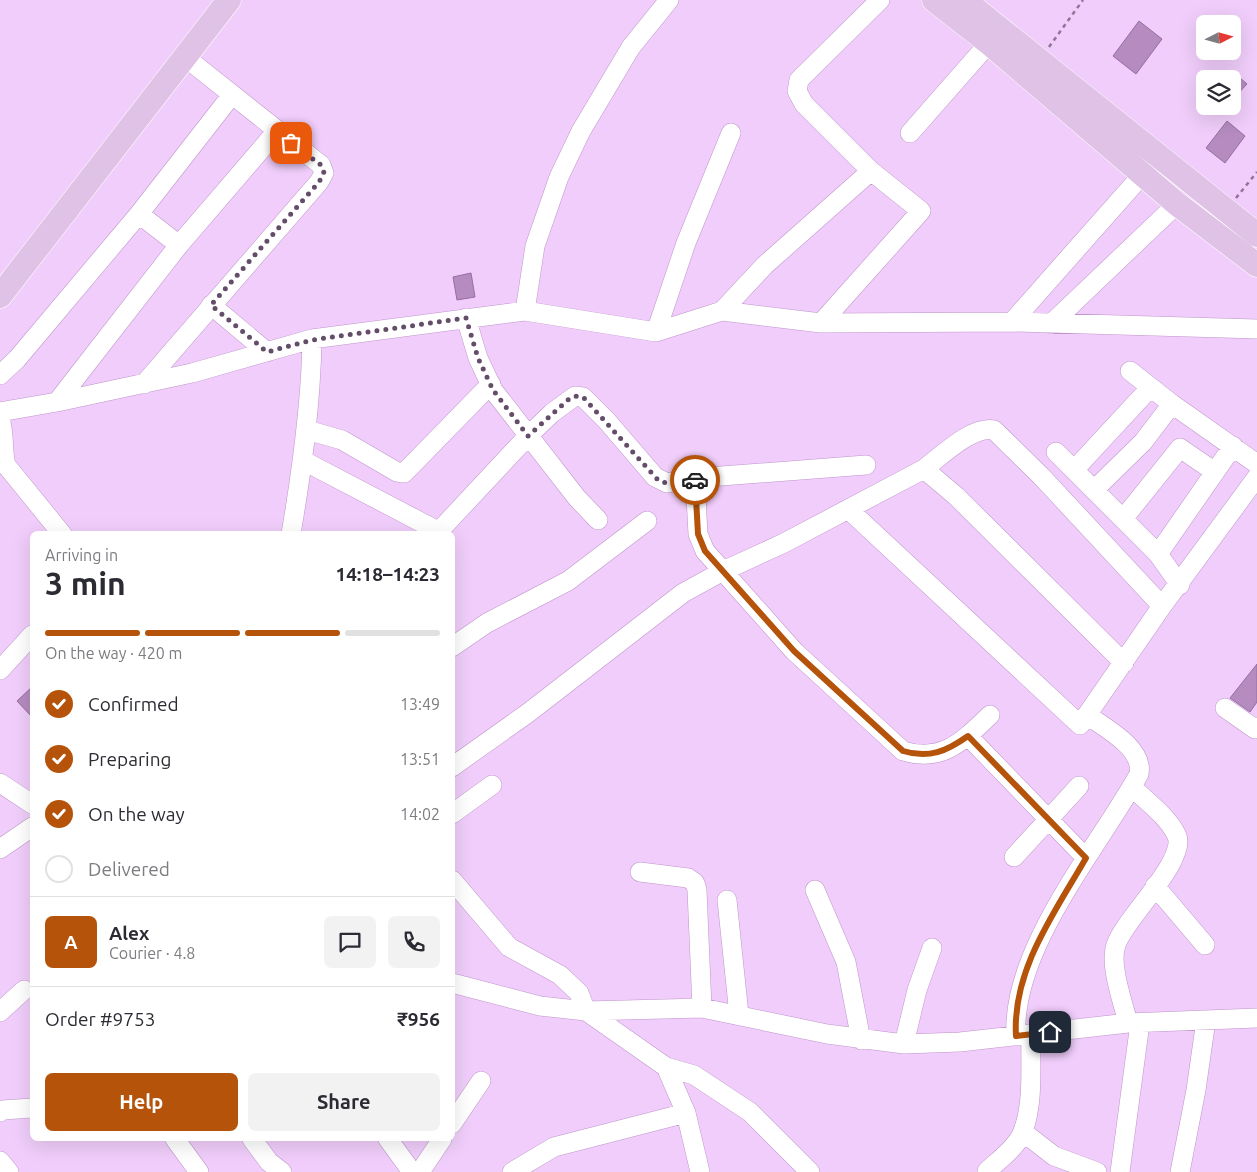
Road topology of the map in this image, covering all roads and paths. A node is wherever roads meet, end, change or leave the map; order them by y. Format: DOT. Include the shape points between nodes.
graph roads {
  1 [pos="229,0"];
  2 [pos="669,0"];
  3 [pos="880,0"];
  4 [pos="934,0"];
  5 [pos="964,0"];
  6 [pos="1083,0"];
  7 [pos="989,42"];
  8 [pos="185,57"];
  9 [pos="1040,61"];
  10 [pos="232,96"];
  11 [pos="276,132"];
  12 [pos="731,133"];
  13 [pos="910,133"];
  14 [pos="871,171"];
  15 [pos="1257,172"];
  16 [pos="1142,175"];
  17 [pos="1177,204"];
  18 [pos="1226,210"];
  19 [pos="138,214"];
  20 [pos="1257,235"];
  21 [pos="179,245"];
  22 [pos="1257,265"];
  23 [pos="0,296"];
  24 [pos="211,305"];
  25 [pos="525,311"];
  26 [pos="722,311"];
  27 [pos="466,318"];
  28 [pos="1012,322"];
  29 [pos="821,323"];
  30 [pos="1051,324"];
  31 [pos="1257,329"];
  32 [pos="656,332"];
  33 [pos="312,340"];
  34 [pos="267,352"];
  35 [pos="1130,370"];
  36 [pos="0,375"];
  37 [pos="144,384"];
  38 [pos="491,384"];
  39 [pos="1150,388"];
  40 [pos="57,402"];
  41 [pos="1172,404"];
  42 [pos="0,412"];
  43 [pos="0,419"];
  44 [pos="307,430"];
  45 [pos="528,436"];
  46 [pos="1232,446"];
  47 [pos="1056,452"];
  48 [pos="304,461"];
  49 [pos="1257,464"];
  50 [pos="866,465"];
  51 [pos="924,469"];
  52 [pos="1074,470"];
  53 [pos="1215,472"];
  54 [pos="1257,477"];
  55 [pos="695,478"];
  56 [pos="1094,490"];
  57 [pos="848,509"];
  58 [pos="1123,519"];
  59 [pos="598,520"];
  60 [pos="647,521"];
  61 [pos="60,531"];
  62 [pos="292,531"];
  63 [pos="1158,554"];
  64 [pos="723,570"];
  65 [pos="1180,585"];
  66 [pos="1162,606"];
  67 [pos="30,637"];
  68 [pos="455,645"];
  69 [pos="1124,663"];
  70 [pos="0,670"];
  71 [pos="1226,708"];
  72 [pos="990,715"];
  73 [pos="1087,715"];
  74 [pos="1257,727"];
  75 [pos="968,736"];
  76 [pos="455,765"];
  77 [pos="0,783"];
  78 [pos="492,785"];
  79 [pos="1079,786"];
  80 [pos="1132,787"];
  81 [pos="30,803"];
  82 [pos="455,812"];
  83 [pos="1048,820"];
  84 [pos="30,828"];
  85 [pos="0,849"];
  86 [pos="1014,857"];
  87 [pos="1086,858"];
  88 [pos="640,872"];
  89 [pos="455,884"];
  90 [pos="1154,886"];
  91 [pos="815,890"];
  92 [pos="727,900"];
  93 [pos="1205,944"];
  94 [pos="932,948"];
  95 [pos="455,984"];
  96 [pos="24,990"];
  97 [pos="702,1008"];
  98 [pos="586,1011"];
  99 [pos="0,1012"];
  100 [pos="739,1015"];
  101 [pos="1257,1018"];
  102 [pos="1206,1020"];
  103 [pos="1134,1023"];
  104 [pos="1024,1035"];
  105 [pos="861,1040"];
  106 [pos="904,1044"];
  107 [pos="666,1067"];
  108 [pos="481,1081"];
  109 [pos="30,1108"];
  110 [pos="0,1112"];
  111 [pos="686,1112"];
  112 [pos="455,1120"];
  113 [pos="1023,1132"];
  114 [pos="177,1141"];
  115 [pos="253,1141"];
  116 [pos="389,1141"];
  117 [pos="441,1141"];
  118 [pos="0,1161"];
  119 [pos="9,1172"];
  120 [pos="200,1172"];
  121 [pos="282,1172"];
  122 [pos="412,1172"];
  123 [pos="420,1172"];
  124 [pos="512,1172"];
  125 [pos="700,1172"];
  126 [pos="810,1172"];
  127 [pos="987,1172"];
  128 [pos="1097,1172"];
  129 [pos="1120,1172"];
  130 [pos="1180,1172"];
  1 -- 8 [label="main road"];
  2 -- 25 [label="street" via="631,47 581,131 559,177 535,246"];
  3 -- 14 [label="street" via="799,80 797,91 804,104"];
  4 -- 7 [label="main road"];
  5 -- 9 [label="main road"];
  6 -- 9 [label="path"];
  7 -- 13 [label="street"];
  7 -- 16 [label="main road"];
  8 -- 10 [label="street"];
  8 -- 23 [label="main road"];
  9 -- 18 [label="main road"];
  10 -- 11 [label="street"];
  10 -- 19 [label="street"];
  11 -- 21 [label="street"];
  11 -- 24 [label="street" via="321,165 324,173"];
  12 -- 32 [label="street" via="686,243"];
  14 -- 26 [label="street" via="765,265"];
  14 -- 29 [label="street" via="921,211"];
  15 -- 18 [label="path"];
  16 -- 17 [label="main road"];
  16 -- 28 [label="street"];
  17 -- 22 [label="main road"];
  17 -- 30 [label="street"];
  18 -- 20 [label="main road"];
  19 -- 21 [label="street"];
  19 -- 36 [label="street"];
  21 -- 40 [label="street"];
  24 -- 34 [label="street"];
  24 -- 37 [label="street"];
  25 -- 27 [label="street"];
  25 -- 32 [label="street"];
  26 -- 29 [label="street"];
  26 -- 32 [label="street"];
  27 -- 33 [label="street"];
  27 -- 38 [label="street" via="478,358"];
  28 -- 29 [label="street"];
  28 -- 30 [label="street"];
  30 -- 31 [label="street"];
  33 -- 34 [label="street"];
  33 -- 44 [label="street"];
  34 -- 37 [label="street"];
  35 -- 39 [label="street"];
  37 -- 40 [label="street"];
  38 -- 44 [label="street" via="404,473 342,440"];
  38 -- 45 [label="street"];
  39 -- 41 [label="street"];
  39 -- 52 [label="street"];
  40 -- 42 [label="street"];
  41 -- 46 [label="street"];
  41 -- 56 [label="street" via="1143,442"];
  43 -- 61 [label="street" via="5,438 6,465"];
  44 -- 48 [label="street"];
  45 -- 48 [label="street" via="440,529 434,529"];
  45 -- 55 [label="street" via="569,399 583,397 659,481 667,483"];
  45 -- 59 [label="street"];
  46 -- 49 [label="street"];
  46 -- 53 [label="street"];
  47 -- 52 [label="street"];
  48 -- 62 [label="street"];
  50 -- 55 [label="street"];
  51 -- 57 [label="street"];
  51 -- 66 [label="street" via="973,433 985,428 994,430"];
  51 -- 69 [label="street" via="956,496"];
  52 -- 56 [label="street"];
  53 -- 58 [label="street" via="1180,448"];
  53 -- 63 [label="street"];
  54 -- 65 [label="street"];
  55 -- 64 [label="street" via="700,544"];
  56 -- 58 [label="street"];
  57 -- 64 [label="street"];
  57 -- 73 [label="street" via="1080,725"];
  58 -- 63 [label="street"];
  60 -- 68 [label="street" via="568,581 487,623"];
  63 -- 65 [label="street"];
  64 -- 75 [label="street" via="794,651 903,751 936,754 950,750"];
  64 -- 76 [label="street" via="682,593 528,713"];
  65 -- 66 [label="street"];
  66 -- 69 [label="street"];
  67 -- 70 [label="street"];
  69 -- 73 [label="street"];
  71 -- 74 [label="street" via="1255,729"];
  72 -- 75 [label="street"];
  73 -- 80 [label="street" via="1140,761 1139,774"];
  75 -- 83 [label="street"];
  77 -- 81 [label="street"];
  78 -- 82 [label="street"];
  79 -- 83 [label="street"];
  80 -- 87 [label="street"];
  80 -- 90 [label="street" via="1178,836 1176,855"];
  83 -- 86 [label="street"];
  83 -- 87 [label="street"];
  84 -- 85 [label="street"];
  87 -- 104 [label="street" via="1033,953 1016,1009"];
  88 -- 97 [label="street" via="688,878 695,883"];
  89 -- 98 [label="street" via="509,947 560,975 579,993"];
  90 -- 93 [label="street"];
  90 -- 103 [label="street" via="1122,931 1116,945 1116,970"];
  91 -- 105 [label="street" via="846,962"];
  92 -- 100 [label="street"];
  94 -- 106 [label="street" via="917,990"];
  95 -- 98 [label="street" via="540,1006"];
  96 -- 99 [label="street"];
  97 -- 98 [label="street"];
  97 -- 100 [label="street"];
  98 -- 107 [label="street"];
  100 -- 105 [label="street"];
  101 -- 102 [label="street"];
  102 -- 103 [label="street"];
  102 -- 130 [label="street"];
  103 -- 104 [label="street"];
  103 -- 129 [label="street"];
  104 -- 106 [label="street"];
  104 -- 113 [label="street" via="1028,1102"];
  105 -- 106 [label="street"];
  107 -- 111 [label="street"];
  107 -- 126 [label="street" via="694,1075 750,1112"];
  108 -- 112 [label="street"];
  109 -- 110 [label="street"];
  111 -- 124 [label="street" via="554,1147"];
  111 -- 125 [label="street"];
  113 -- 127 [label="street"];
  113 -- 128 [label="street" via="1054,1156"];
  114 -- 120 [label="street"];
  115 -- 121 [label="street" via="269,1162"];
  116 -- 122 [label="street"];
  117 -- 123 [label="street"];
  118 -- 119 [label="street"];
}
